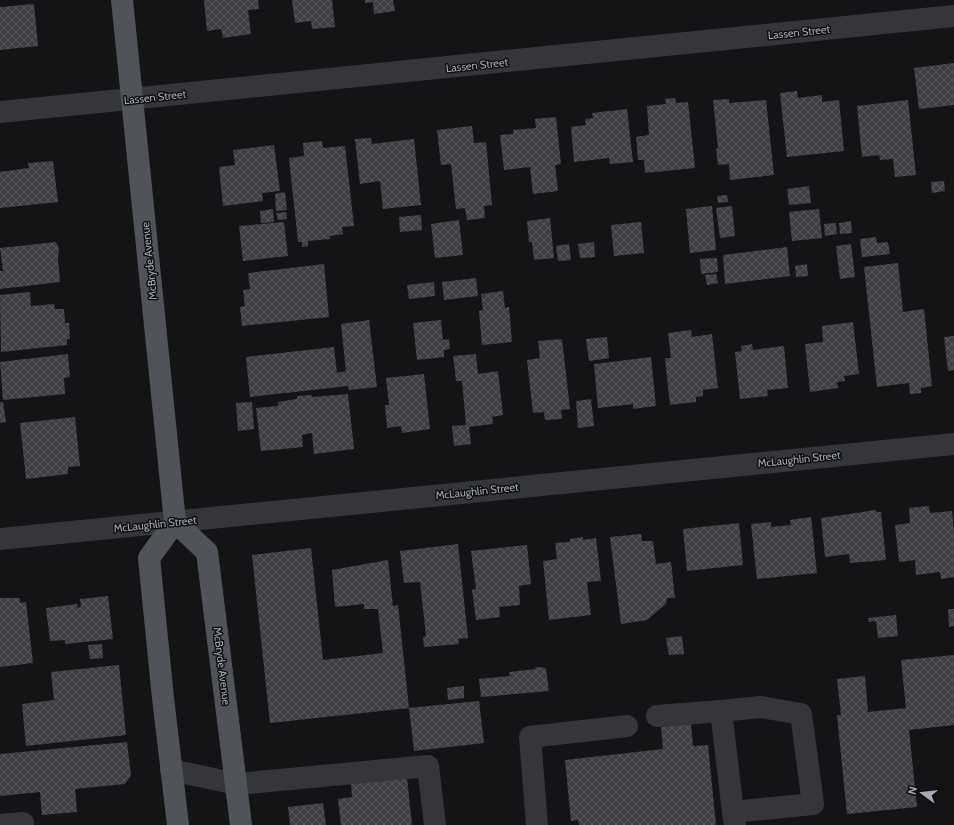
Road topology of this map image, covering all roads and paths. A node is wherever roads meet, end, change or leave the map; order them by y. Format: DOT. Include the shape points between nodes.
graph roads {
  1 [pos="122,0"];
  2 [pos="954,16"];
  3 [pos="132,99"];
  4 [pos="0,112"];
  5 [pos="954,444"];
  6 [pos="175,522"];
  7 [pos="0,539"];
  8 [pos="721,711"];
  9 [pos="657,716"];
  10 [pos="627,726"];
  11 [pos="171,770"];
  12 [pos="236,784"];
  13 [pos="734,818"];
  14 [pos="23,823"];
  15 [pos="0,825"];
  16 [pos="178,825"];
  17 [pos="242,825"];
  18 [pos="435,825"];
  19 [pos="537,825"];
  1 -- 3 [label="main road, McBryde Avenue"];
  2 -- 3 [label="street, Lassen Street"];
  3 -- 4 [label="street, Lassen Street"];
  3 -- 6 [label="main road, McBryde Avenue"];
  5 -- 6 [label="street, McLaughlin Street"];
  6 -- 7 [label="street, McLaughlin Street"];
  6 -- 11 [label="main road" via="149,558"];
  6 -- 12 [label="main road, McBryde Avenue" via="207,552"];
  8 -- 9 [label="street"];
  8 -- 13 [label="street"];
  8 -- 13 [label="street" via="761,707 800,714 813,804"];
  10 -- 19 [label="street" via="530,737"];
  11 -- 12 [label="street"];
  11 -- 16 [label="main road"];
  12 -- 17 [label="main road, McBryde Avenue"];
  12 -- 18 [label="street" via="428,766"];
  14 -- 15 [label="street"];
}
